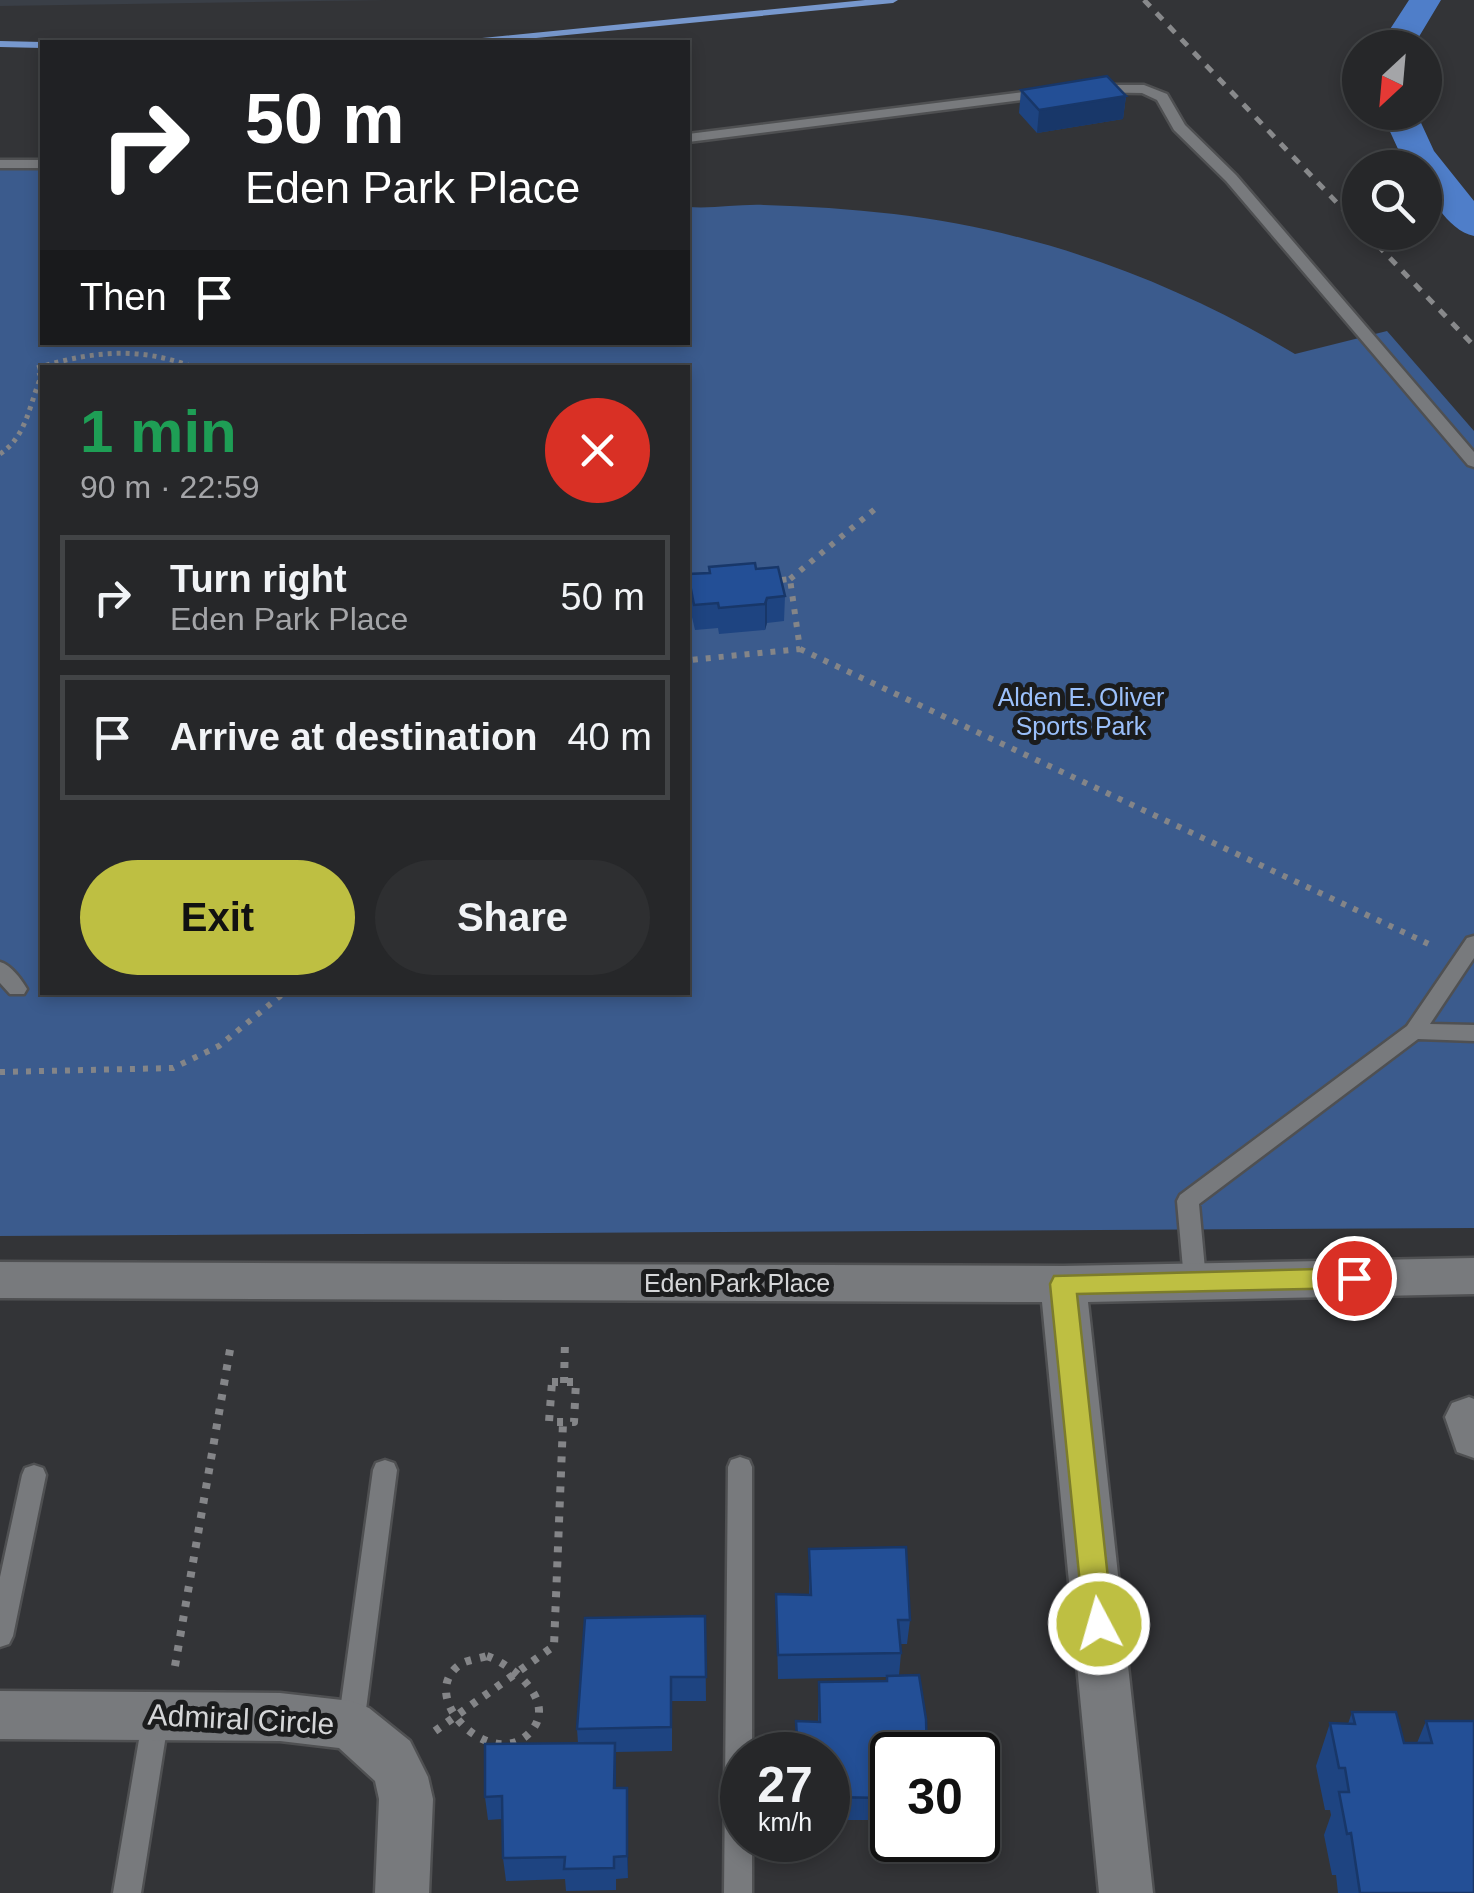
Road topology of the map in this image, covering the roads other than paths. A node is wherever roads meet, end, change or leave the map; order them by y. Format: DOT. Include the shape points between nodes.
graph roads {
  1 [pos="1080,90"];
  2 [pos="1062,91"];
  3 [pos="690,138"];
  4 [pos="0,164"];
  5 [pos="40,164"];
  6 [pos="1474,462"];
  7 [pos="1468,952"];
  8 [pos="0,969"];
  9 [pos="16,989"];
  10 [pos="1414,1032"];
  11 [pos="1474,1033"];
  12 [pos="1474,1276"];
  13 [pos="0,1280"];
  14 [pos="1195,1280"];
  15 [pos="1063,1284"];
  16 [pos="740,1466"];
  17 [pos="384,1470"];
  18 [pos="34,1476"];
  19 [pos="0,1636"];
  20 [pos="157,1714"];
  21 [pos="0,1715"];
  22 [pos="351,1725"];
  23 [pos="127,1893"];
  24 [pos="402,1893"];
  25 [pos="738,1893"];
  26 [pos="1126,1893"];
  1 -- 6 [label="lane" via="1118,86 1162,97 1178,127 1231,178"];
  2 -- 3 [label="lane"];
  4 -- 5 [label="lane"];
  7 -- 10 [label="lane"];
  8 -- 9 [label="lane"];
  10 -- 11 [label="lane"];
  10 -- 14 [label="lane" via="1188,1201"];
  12 -- 14 [label="street, Eden Park Place"];
  13 -- 15 [label="street, Eden Park Place"];
  14 -- 15 [label="street, Eden Park Place"];
  15 -- 26 [label="street"];
  16 -- 25 [label="lane"];
  17 -- 22 [label="lane"];
  18 -- 19 [label="lane"];
  20 -- 21 [label="street, Admiral Circle"];
  20 -- 22 [label="street, Admiral Circle" via="318,1718"];
  20 -- 23 [label="lane"];
  22 -- 24 [label="street, Admiral Circle" via="391,1758 401,1776"];
}
